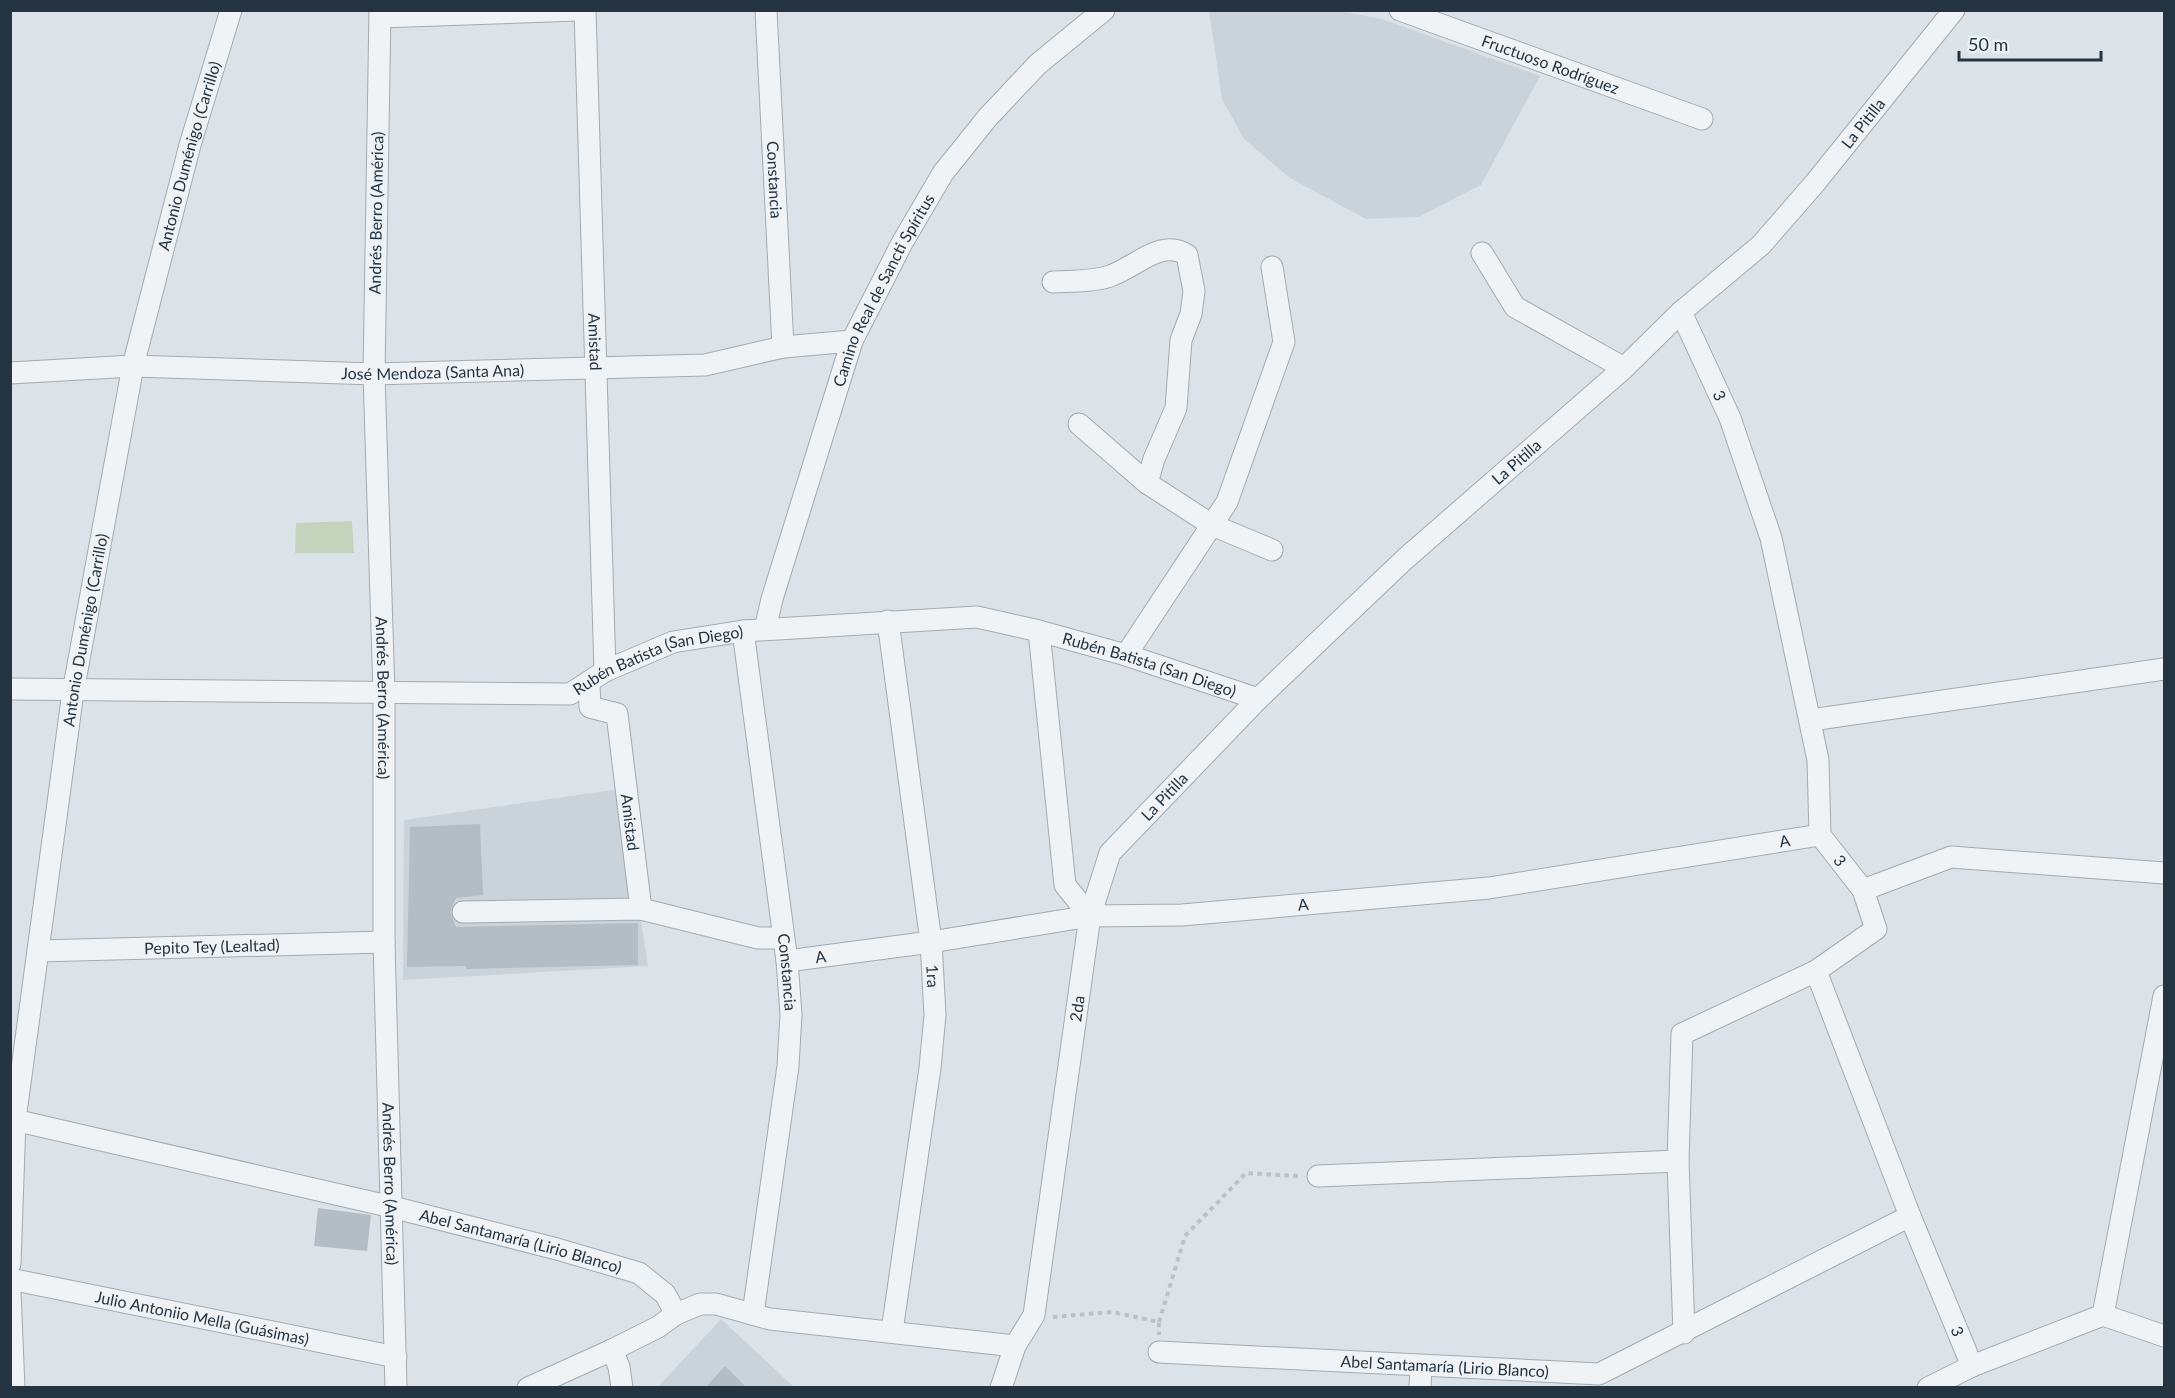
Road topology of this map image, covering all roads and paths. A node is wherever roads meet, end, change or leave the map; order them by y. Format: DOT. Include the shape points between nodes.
graph roads {
  1 [pos="231,10"];
  2 [pos="577,10"];
  3 [pos="585,10"];
  4 [pos="766,10"];
  5 [pos="1104,10"];
  6 [pos="1400,10"];
  7 [pos="1954,10"];
  8 [pos="380,14"];
  9 [pos="1702,119"];
  10 [pos="1482,253"];
  11 [pos="1272,267"];
  12 [pos="1053,282"];
  13 [pos="1681,312"];
  14 [pos="852,341"];
  15 [pos="783,347"];
  16 [pos="133,366"];
  17 [pos="596,368"];
  18 [pos="1624,368"];
  19 [pos="10,373"];
  20 [pos="374,374"];
  21 [pos="1080,424"];
  22 [pos="1147,483"];
  23 [pos="1212,525"];
  24 [pos="1272,550"];
  25 [pos="888,621"];
  26 [pos="765,629"];
  27 [pos="743,631"];
  28 [pos="1039,631"];
  29 [pos="1126,655"];
  30 [pos="2164,669"];
  31 [pos="597,678"];
  32 [pos="10,689"];
  33 [pos="73,692"];
  34 [pos="384,693"];
  35 [pos="1258,699"];
  36 [pos="1811,720"];
  37 [pos="1820,835"];
  38 [pos="2164,873"];
  39 [pos="1863,890"];
  40 [pos="641,909"];
  41 [pos="463,912"];
  42 [pos="1090,916"];
  43 [pos="783,938"];
  44 [pos="384,942"];
  45 [pos="931,942"];
  46 [pos="38,951"];
  47 [pos="787,961"];
  48 [pos="1816,971"];
  49 [pos="2164,996"];
  50 [pos="13,1119"];
  51 [pos="1678,1161"];
  52 [pos="1317,1176"];
  53 [pos="392,1207"];
  54 [pos="1910,1216"];
  55 [pos="10,1264"];
  56 [pos="10,1279"];
  57 [pos="10,1291"];
  58 [pos="676,1314"];
  59 [pos="753,1314"];
  60 [pos="1034,1315"];
  61 [pos="2103,1315"];
  62 [pos="1160,1322"];
  63 [pos="892,1331"];
  64 [pos="1684,1332"];
  65 [pos="2164,1336"];
  66 [pos="1015,1346"];
  67 [pos="612,1350"];
  68 [pos="1159,1352"];
  69 [pos="396,1357"];
  70 [pos="1421,1366"];
  71 [pos="1972,1366"];
  72 [pos="1599,1381"];
  73 [pos="14,1388"];
  74 [pos="396,1388"];
  75 [pos="528,1388"];
  76 [pos="622,1388"];
  77 [pos="1001,1388"];
  78 [pos="1420,1388"];
  79 [pos="1928,1388"];
  1 -- 16 [label="street, Antonio Duménigo (Carrillo)" via="190,145"];
  2 -- 8 [label="street"];
  3 -- 17 [label="street, Amistad"];
  4 -- 15 [label="street, Constancia"];
  5 -- 14 [label="street, Camino Real de Sancti Spíritus" via="1038,64 943,173"];
  6 -- 9 [label="street, Fructuoso Rodríguez"];
  7 -- 13 [label="street, La Pitilla" via="1761,245"];
  8 -- 20 [label="street, Andrés Berro (América)"];
  10 -- 18 [label="street" via="1515,307"];
  11 -- 23 [label="street" via="1284,342 1227,502"];
  12 -- 22 [label="street" via="1108,277 1161,250 1177,248 1187,255 1194,291 1191,314 1180,340 1176,408"];
  13 -- 18 [label="street, La Pitilla"];
  13 -- 36 [label="street, 3" via="1730,418 1770,538"];
  14 -- 15 [label="street, José Mendoza (Santa Ana)"];
  14 -- 26 [label="street, Camino Real de Sancti Spíritus"];
  15 -- 17 [label="street, José Mendoza (Santa Ana)" via="705,365"];
  16 -- 19 [label="street, José Mendoza (Santa Ana)"];
  16 -- 20 [label="street, José Mendoza (Santa Ana)"];
  16 -- 33 [label="street, Antonio Duménigo (Carrillo)"];
  17 -- 20 [label="street, José Mendoza (Santa Ana)"];
  17 -- 31 [label="street, Amistad"];
  18 -- 35 [label="street, La Pitilla" via="1405,559"];
  20 -- 34 [label="street, Andrés Berro (América)"];
  21 -- 22 [label="street"];
  22 -- 23 [label="street"];
  23 -- 24 [label="street"];
  23 -- 29 [label="street"];
  25 -- 26 [label="street, Rubén Batista (San Diego)"];
  25 -- 28 [label="street, Rubén Batista (San Diego)" via="977,617"];
  25 -- 45 [label="street, 1ra"];
  26 -- 27 [label="street, Rubén Batista (San Diego)"];
  27 -- 31 [label="street, Rubén Batista (San Diego)" via="673,642"];
  27 -- 43 [label="street, Constancia"];
  28 -- 29 [label="street, Rubén Batista (San Diego)"];
  28 -- 42 [label="street" via="1065,885"];
  29 -- 35 [label="street, Rubén Batista (San Diego)"];
  30 -- 36 [label="street"];
  31 -- 34 [label="street, Rubén Batista (San Diego)" via="570,694"];
  31 -- 40 [label="street, Amistad" via="590,707 617,714"];
  32 -- 33 [label="street, Rubén Batista (San Diego)"];
  33 -- 34 [label="street, Rubén Batista (San Diego)"];
  33 -- 46 [label="street, Antonio Duménigo (Carrillo)"];
  34 -- 44 [label="street, Andrés Berro (América)"];
  35 -- 42 [label="street, La Pitilla" via="1110,853"];
  36 -- 37 [label="street, 3" via="1818,759"];
  37 -- 39 [label="street, 3"];
  37 -- 42 [label="street, A" via="1489,888 1182,915"];
  38 -- 39 [label="street" via="1951,857"];
  39 -- 48 [label="street, 3" via="1876,929"];
  40 -- 41 [label="street"];
  40 -- 43 [label="street" via="758,938"];
  42 -- 45 [label="street, A"];
  42 -- 60 [label="street, 2da"];
  43 -- 47 [label="street, Constancia"];
  44 -- 46 [label="street, Pepito Tey (Lealtad)"];
  44 -- 53 [label="street, Andrés Berro (América)"];
  45 -- 47 [label="street, A"];
  45 -- 63 [label="street, 1ra" via="934,1015 930,1068"];
  46 -- 50 [label="street, Antonio Duménigo (Carrillo)"];
  47 -- 59 [label="street, Constancia" via="791,1014 788,1066"];
  48 -- 51 [label="street" via="1682,1034"];
  48 -- 54 [label="street, 3"];
  49 -- 61 [label="street"];
  50 -- 53 [label="street, Abel Santamaría (Lirio Blanco)"];
  50 -- 55 [label="street, Antonio Duménigo (Carrillo)"];
  51 -- 52 [label="street"];
  51 -- 64 [label="street"];
  52 -- 62 [label="path" via="1246,1173 1185,1236"];
  53 -- 58 [label="street, Abel Santamaría (Lirio Blanco)" via="639,1273 665,1294"];
  53 -- 69 [label="street, Andrés Berro (América)"];
  54 -- 64 [label="street, Abel Santamaría (Lirio Blanco)"];
  54 -- 71 [label="street, 3"];
  56 -- 69 [label="street, Julio Antoniio Mella (Guásimas)"];
  57 -- 73 [label="street"];
  58 -- 59 [label="street" via="700,1304"];
  58 -- 67 [label="street"];
  59 -- 63 [label="street"];
  60 -- 62 [label="path" via="1112,1312"];
  60 -- 66 [label="street, 2da"];
  61 -- 65 [label="street"];
  61 -- 71 [label="street"];
  62 -- 68 [label="path"];
  63 -- 66 [label="street"];
  64 -- 72 [label="street, Abel Santamaría (Lirio Blanco)"];
  66 -- 77 [label="street, 2da"];
  67 -- 75 [label="street"];
  67 -- 76 [label="street"];
  68 -- 70 [label="street, Abel Santamaría (Lirio Blanco)"];
  69 -- 74 [label="street, Andrés Berro (América)"];
  70 -- 72 [label="street, Abel Santamaría (Lirio Blanco)"];
  70 -- 78 [label="street"];
  71 -- 79 [label="street"];
}
